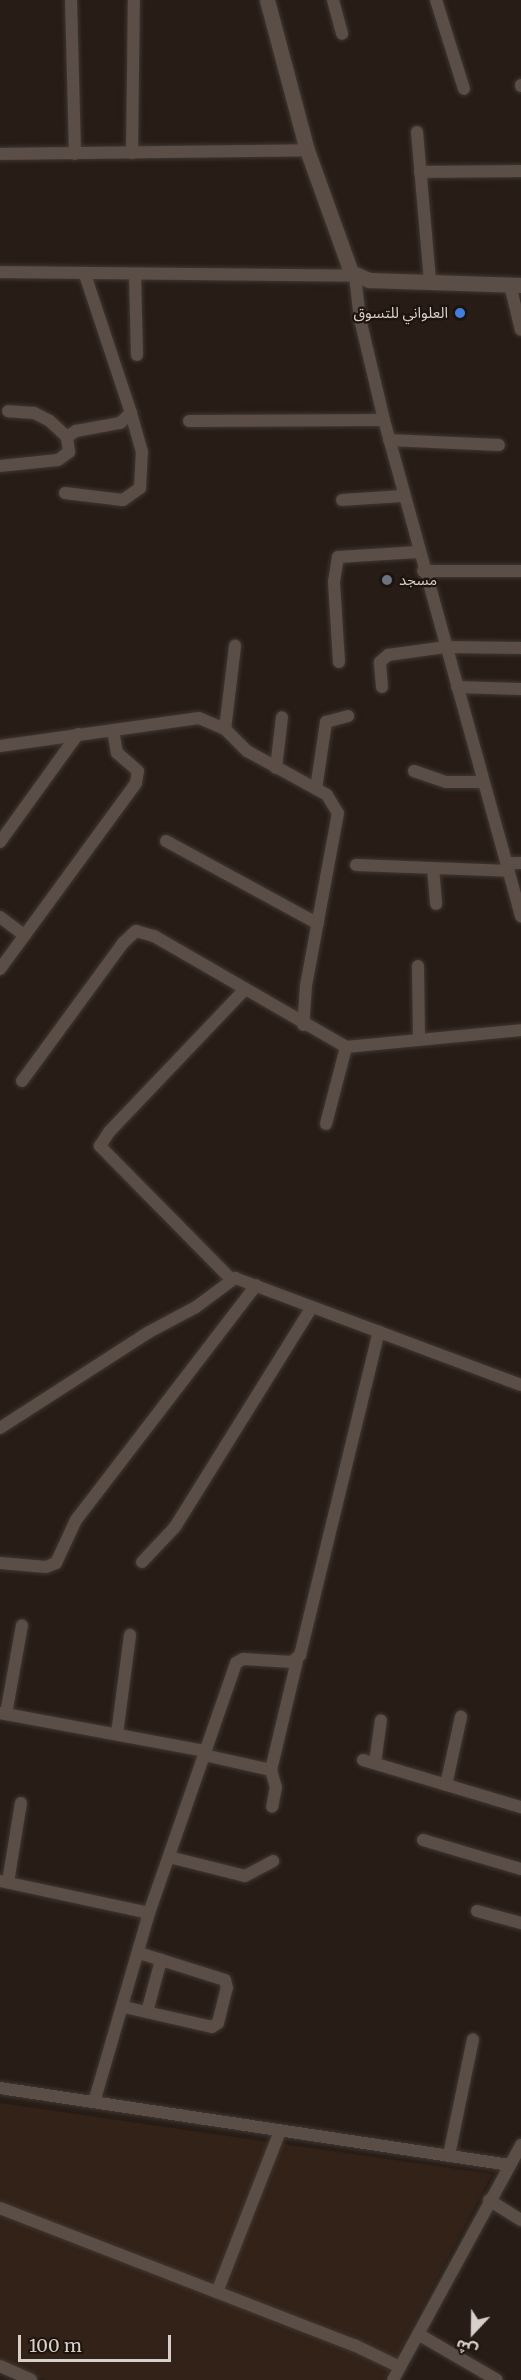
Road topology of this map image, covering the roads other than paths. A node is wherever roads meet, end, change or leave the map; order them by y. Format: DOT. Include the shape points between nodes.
graph roads {
  1 [pos="71,0"];
  2 [pos="134,0"];
  3 [pos="267,0"];
  4 [pos="333,0"];
  5 [pos="436,0"];
  6 [pos="342,34"];
  7 [pos="464,89"];
  8 [pos="417,132"];
  9 [pos="307,150"];
  10 [pos="132,153"];
  11 [pos="0,154"];
  12 [pos="75,154"];
  13 [pos="521,171"];
  14 [pos="420,172"];
  15 [pos="0,272"];
  16 [pos="135,274"];
  17 [pos="86,275"];
  18 [pos="355,276"];
  19 [pos="430,282"];
  20 [pos="515,285"];
  21 [pos="521,330"];
  22 [pos="137,355"];
  23 [pos="8,411"];
  24 [pos="131,413"];
  25 [pos="384,420"];
  26 [pos="189,421"];
  27 [pos="67,437"];
  28 [pos="389,441"];
  29 [pos="499,445"];
  30 [pos="0,466"];
  31 [pos="65,493"];
  32 [pos="404,496"];
  33 [pos="342,500"];
  34 [pos="418,552"];
  35 [pos="423,571"];
  36 [pos="521,571"];
  37 [pos="235,646"];
  38 [pos="446,646"];
  39 [pos="521,648"];
  40 [pos="339,662"];
  41 [pos="382,687"];
  42 [pos="457,687"];
  43 [pos="521,689"];
  44 [pos="348,716"];
  45 [pos="282,717"];
  46 [pos="225,729"];
  47 [pos="113,730"];
  48 [pos="78,734"];
  49 [pos="0,746"];
  50 [pos="276,768"];
  51 [pos="414,771"];
  52 [pos="482,782"];
  53 [pos="316,789"];
  54 [pos="0,842"];
  55 [pos="166,842"];
  56 [pos="521,863"];
  57 [pos="356,865"];
  58 [pos="508,867"];
  59 [pos="433,868"];
  60 [pos="436,904"];
  61 [pos="521,916"];
  62 [pos="0,917"];
  63 [pos="318,924"];
  64 [pos="24,935"];
  65 [pos="418,966"];
  66 [pos="0,969"];
  67 [pos="244,990"];
  68 [pos="303,1025"];
  69 [pos="521,1030"];
  70 [pos="420,1038"];
  71 [pos="346,1047"];
  72 [pos="22,1081"];
  73 [pos="326,1124"];
  74 [pos="231,1279"];
  75 [pos="256,1285"];
  76 [pos="312,1306"];
  77 [pos="380,1332"];
  78 [pos="521,1385"];
  79 [pos="0,1428"];
  80 [pos="142,1562"];
  81 [pos="0,1563"];
  82 [pos="22,1625"];
  83 [pos="130,1635"];
  84 [pos="297,1661"];
  85 [pos="3,1713"];
  86 [pos="461,1717"];
  87 [pos="381,1720"];
  88 [pos="117,1734"];
  89 [pos="205,1753"];
  90 [pos="271,1770"];
  91 [pos="446,1785"];
  92 [pos="21,1803"];
  93 [pos="520,1805"];
  94 [pos="272,1807"];
  95 [pos="423,1840"];
  96 [pos="169,1857"];
  97 [pos="273,1861"];
  98 [pos="521,1869"];
  99 [pos="4,1881"];
  100 [pos="477,1911"];
  101 [pos="149,1913"];
  102 [pos="521,1923"];
  103 [pos="139,1953"];
  104 [pos="161,1960"];
  105 [pos="124,2007"];
  106 [pos="147,2012"];
  107 [pos="473,2039"];
  108 [pos="0,2088"];
  109 [pos="95,2099"];
  110 [pos="278,2136"];
  111 [pos="521,2145"];
  112 [pos="449,2155"];
  113 [pos="510,2164"];
  114 [pos="489,2200"];
  115 [pos="0,2208"];
  116 [pos="521,2220"];
  117 [pos="217,2292"];
  118 [pos="418,2334"];
  119 [pos="0,2366"];
  120 [pos="400,2367"];
  121 [pos="25,2379"];
  122 [pos="393,2380"];
  123 [pos="498,2380"];
  1 -- 12 [label="street"];
  2 -- 10 [label="street"];
  3 -- 9 [label="street"];
  4 -- 6 [label="street"];
  5 -- 7 [label="street"];
  8 -- 14 [label="street"];
  9 -- 10 [label="street"];
  9 -- 18 [label="street" via="347,267"];
  10 -- 12 [label="street"];
  11 -- 12 [label="street"];
  13 -- 14 [label="street"];
  14 -- 19 [label="street"];
  15 -- 17 [label="street"];
  16 -- 17 [label="street"];
  16 -- 18 [label="street"];
  16 -- 22 [label="street"];
  17 -- 24 [label="street"];
  18 -- 19 [label="street"];
  18 -- 25 [label="street" via="360,319"];
  19 -- 20 [label="street"];
  20 -- 21 [label="street"];
  23 -- 27 [label="street" via="34,414"];
  24 -- 27 [label="street" via="120,423 76,431"];
  24 -- 31 [label="street" via="142,452 140,488 123,500"];
  25 -- 26 [label="street"];
  25 -- 28 [label="street"];
  27 -- 30 [label="street" via="69,452 64,459"];
  28 -- 29 [label="street"];
  28 -- 32 [label="street"];
  32 -- 33 [label="street"];
  32 -- 34 [label="street"];
  34 -- 35 [label="street"];
  34 -- 40 [label="street" via="338,557 334,582"];
  35 -- 36 [label="street"];
  35 -- 38 [label="street"];
  37 -- 46 [label="street"];
  38 -- 39 [label="street"];
  38 -- 41 [label="street" via="384,656 380,662"];
  38 -- 42 [label="street"];
  42 -- 43 [label="street"];
  42 -- 52 [label="street"];
  44 -- 53 [label="street" via="326,722"];
  45 -- 50 [label="street"];
  46 -- 47 [label="street" via="199,718"];
  46 -- 50 [label="street" via="247,751"];
  47 -- 48 [label="street"];
  47 -- 64 [label="street" via="117,753 135,767 138,777"];
  48 -- 49 [label="street"];
  48 -- 54 [label="street"];
  50 -- 53 [label="street"];
  51 -- 52 [label="street" via="446,782"];
  52 -- 58 [label="street"];
  53 -- 63 [label="street" via="333,800 338,813"];
  55 -- 63 [label="street"];
  56 -- 58 [label="street"];
  57 -- 59 [label="street"];
  58 -- 59 [label="street"];
  58 -- 61 [label="street"];
  59 -- 60 [label="street"];
  62 -- 64 [label="street"];
  63 -- 68 [label="street"];
  64 -- 66 [label="street"];
  65 -- 70 [label="street"];
  67 -- 68 [label="street"];
  67 -- 72 [label="street" via="154,936 136,931 123,943"];
  67 -- 74 [label="street" via="100,1146"];
  68 -- 71 [label="street"];
  69 -- 70 [label="street"];
  70 -- 71 [label="street"];
  71 -- 73 [label="street"];
  74 -- 75 [label="street"];
  74 -- 79 [label="street" via="196,1307 148,1332"];
  75 -- 76 [label="street"];
  75 -- 81 [label="street" via="76,1520 56,1563 46,1567"];
  76 -- 77 [label="street"];
  76 -- 80 [label="street" via="175,1527"];
  77 -- 78 [label="street"];
  77 -- 84 [label="street"];
  82 -- 85 [label="street"];
  83 -- 88 [label="street"];
  84 -- 89 [label="street" via="239,1660"];
  84 -- 90 [label="street"];
  85 -- 88 [label="street"];
  86 -- 91 [label="street"];
  87 -- 91 [label="street" via="369,1762"];
  88 -- 89 [label="street"];
  89 -- 90 [label="street"];
  89 -- 96 [label="street"];
  90 -- 94 [label="street" via="276,1787"];
  91 -- 93 [label="street"];
  92 -- 99 [label="street"];
  95 -- 98 [label="street"];
  96 -- 97 [label="street" via="245,1876"];
  96 -- 101 [label="street"];
  99 -- 101 [label="street"];
  100 -- 102 [label="street"];
  101 -- 103 [label="street"];
  103 -- 104 [label="street"];
  103 -- 105 [label="street"];
  104 -- 106 [label="street"];
  104 -- 106 [label="street" via="225,1980 227,1988 218,2023 212,2027"];
  105 -- 106 [label="street"];
  105 -- 109 [label="street"];
  107 -- 112 [label="street"];
  108 -- 109 [label="street"];
  109 -- 112 [label="street"];
  110 -- 117 [label="street"];
  111 -- 113 [label="street"];
  112 -- 113 [label="street"];
  113 -- 114 [label="street"];
  114 -- 116 [label="street"];
  114 -- 118 [label="street"];
  115 -- 117 [label="street"];
  117 -- 120 [label="street"];
  118 -- 120 [label="street"];
  118 -- 123 [label="street"];
  119 -- 121 [label="street"];
  120 -- 122 [label="street"];
}
